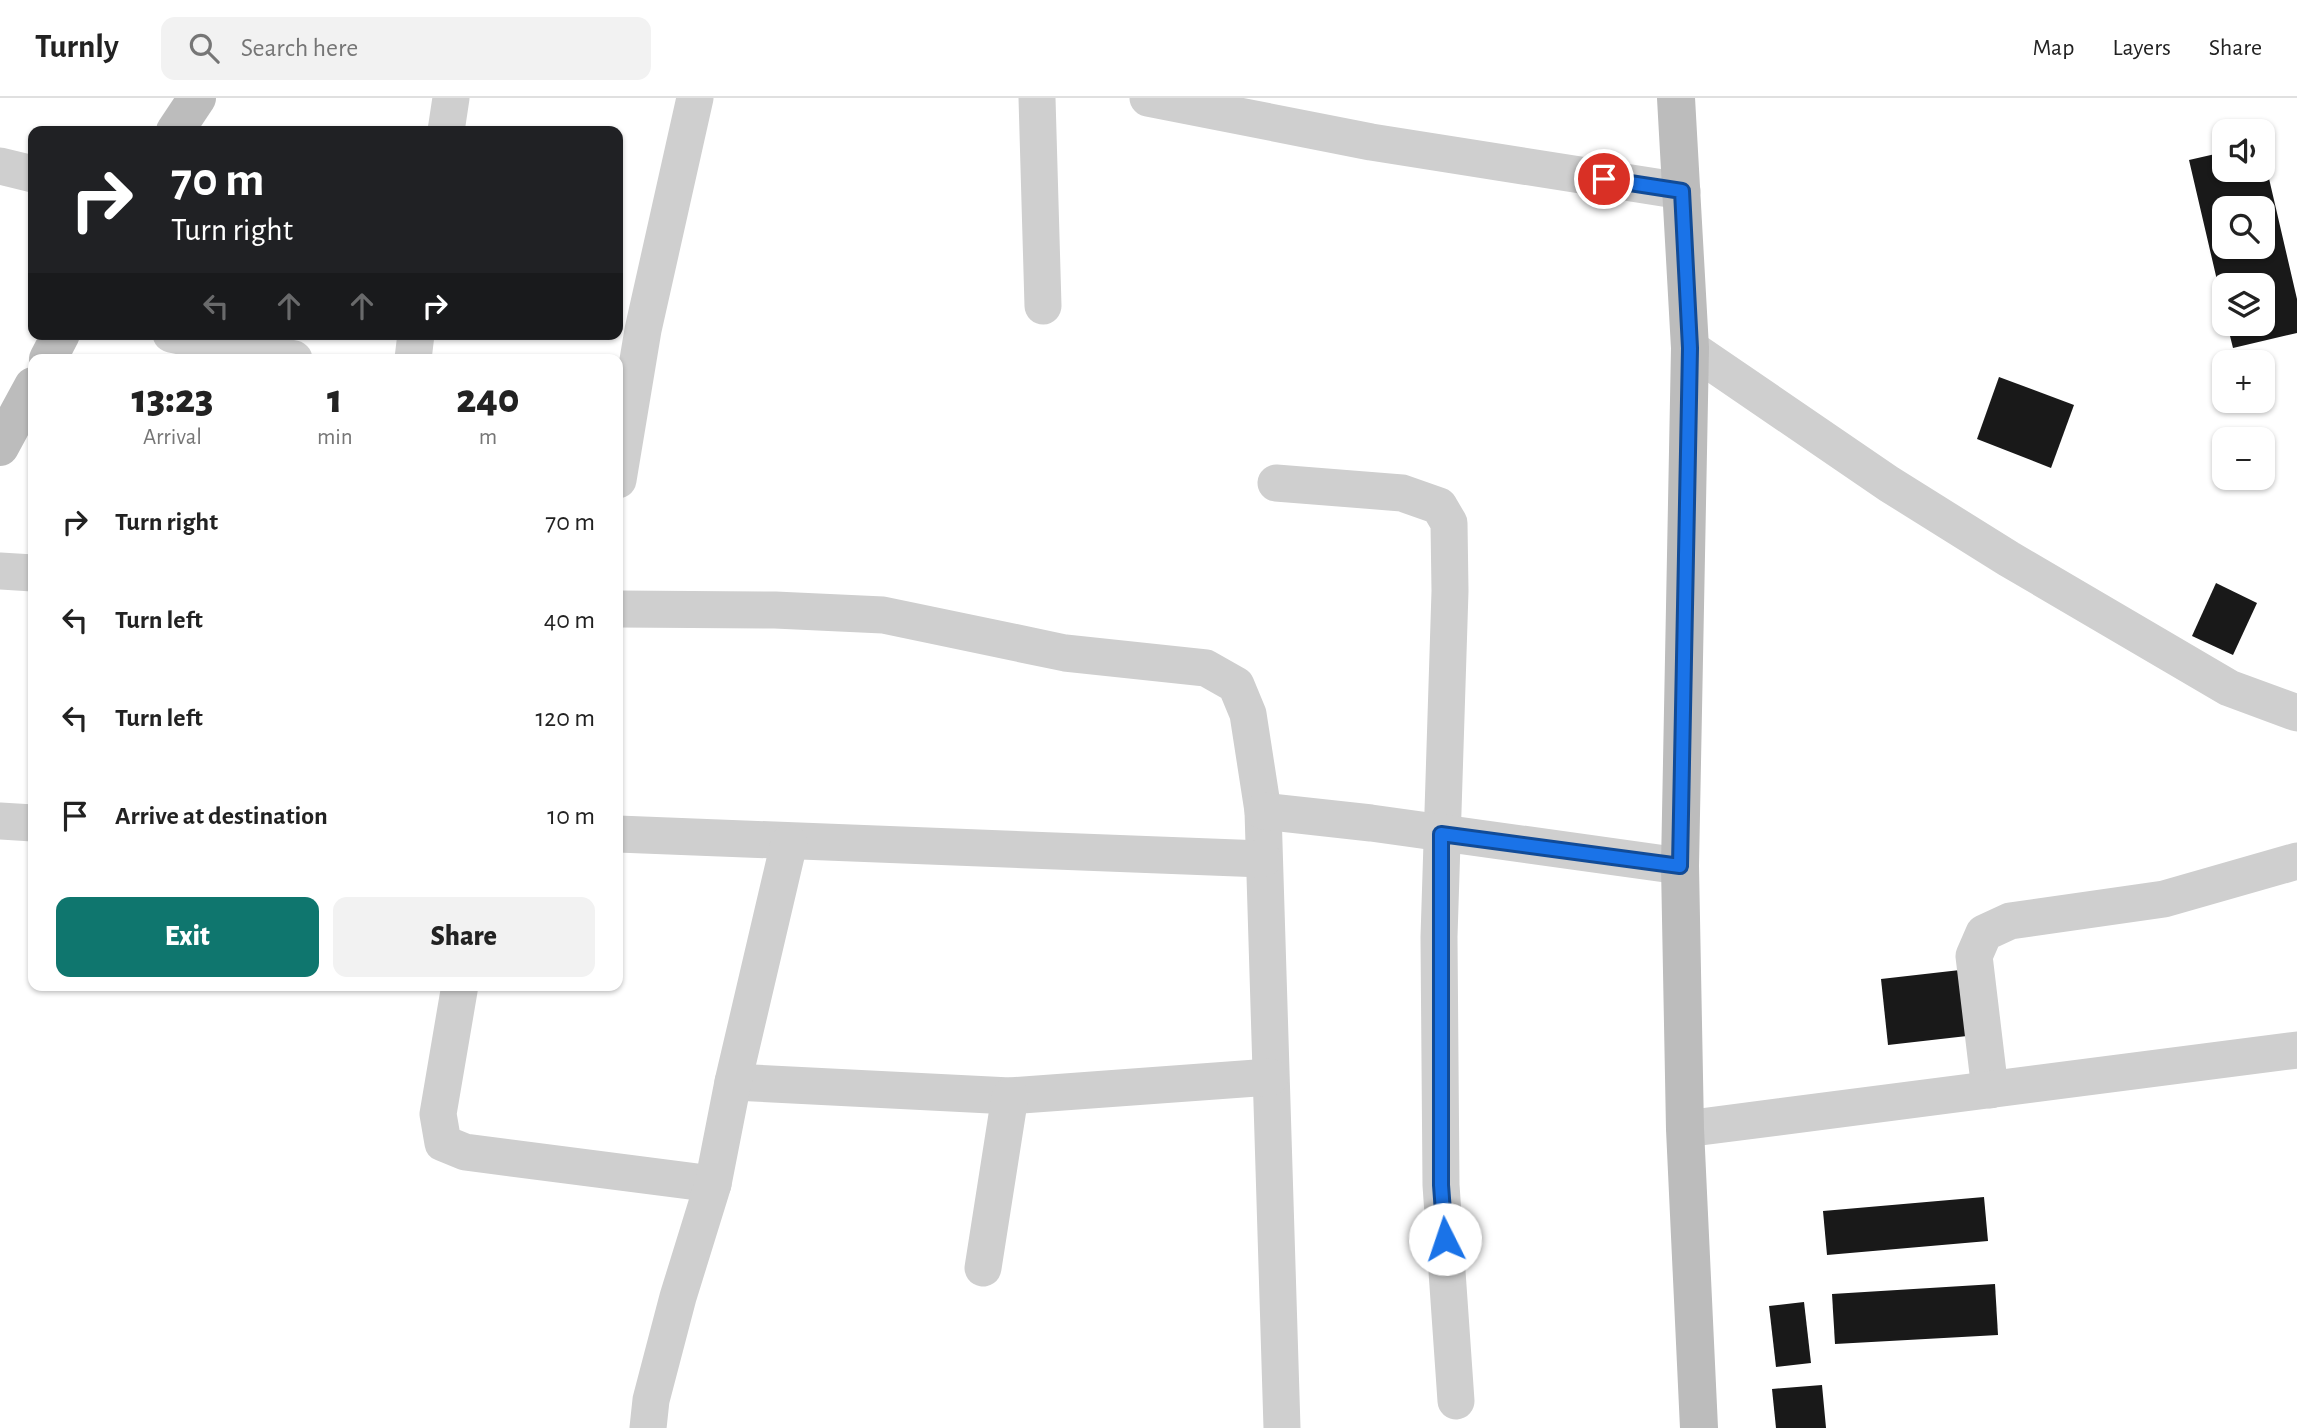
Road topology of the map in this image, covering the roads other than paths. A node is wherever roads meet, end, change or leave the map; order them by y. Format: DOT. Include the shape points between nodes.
graph roads {
  1 [pos="197,98"];
  2 [pos="451,98"];
  3 [pos="695,98"];
  4 [pos="1037,98"];
  5 [pos="1148,98"];
  6 [pos="1676,98"];
  7 [pos="178,126"];
  8 [pos="447,126"];
  9 [pos="0,166"];
  10 [pos="28,173"];
  11 [pos="1682,191"];
  12 [pos="1043,306"];
  13 [pos="201,340"];
  14 [pos="1690,348"];
  15 [pos="269,354"];
  16 [pos="28,395"];
  17 [pos="0,447"];
  18 [pos="623,450"];
  19 [pos="1276,483"];
  20 [pos="0,571"];
  21 [pos="28,573"];
  22 [pos="623,609"];
  23 [pos="2297,713"];
  24 [pos="1264,811"];
  25 [pos="0,821"];
  26 [pos="28,823"];
  27 [pos="623,834"];
  28 [pos="1441,834"];
  29 [pos="789,843"];
  30 [pos="1263,859"];
  31 [pos="2297,861"];
  32 [pos="1680,866"];
  33 [pos="459,991"];
  34 [pos="2297,1050"];
  35 [pos="1270,1077"];
  36 [pos="733,1082"];
  37 [pos="1990,1090"];
  38 [pos="1010,1096"];
  39 [pos="1685,1129"];
  40 [pos="713,1184"];
  41 [pos="983,1268"];
  42 [pos="1456,1402"];
  43 [pos="648,1428"];
  44 [pos="1282,1428"];
  45 [pos="1699,1428"];
  1 -- 7 [label="street"];
  2 -- 8 [label="street"];
  3 -- 18 [label="street" via="643,330"];
  4 -- 12 [label="street"];
  5 -- 11 [label="street" via="1371,142"];
  6 -- 11 [label="street"];
  9 -- 10 [label="street"];
  11 -- 14 [label="street"];
  13 -- 15 [label="street"];
  14 -- 23 [label="street" via="1889,484 2009,559 2229,688"];
  14 -- 32 [label="street"];
  16 -- 17 [label="street"];
  19 -- 28 [label="street" via="1402,493 1439,506 1449,523"];
  20 -- 21 [label="street"];
  22 -- 24 [label="street" via="883,615 1065,653 1206,668 1236,685 1248,713"];
  24 -- 28 [label="street"];
  24 -- 30 [label="street"];
  25 -- 26 [label="street"];
  27 -- 29 [label="street"];
  28 -- 32 [label="street"];
  28 -- 42 [label="street" via="1441,1185"];
  29 -- 30 [label="street"];
  29 -- 36 [label="street"];
  30 -- 35 [label="street"];
  31 -- 37 [label="street" via="2164,899 2010,921 1984,933 1974,956"];
  32 -- 39 [label="street"];
  33 -- 40 [label="street" via="438,1114 443,1143 464,1152"];
  34 -- 37 [label="street"];
  35 -- 38 [label="street"];
  35 -- 44 [label="street"];
  36 -- 38 [label="street"];
  36 -- 40 [label="street"];
  37 -- 39 [label="street"];
  38 -- 41 [label="street"];
  39 -- 45 [label="street"];
  40 -- 43 [label="street" via="651,1400"];
}
